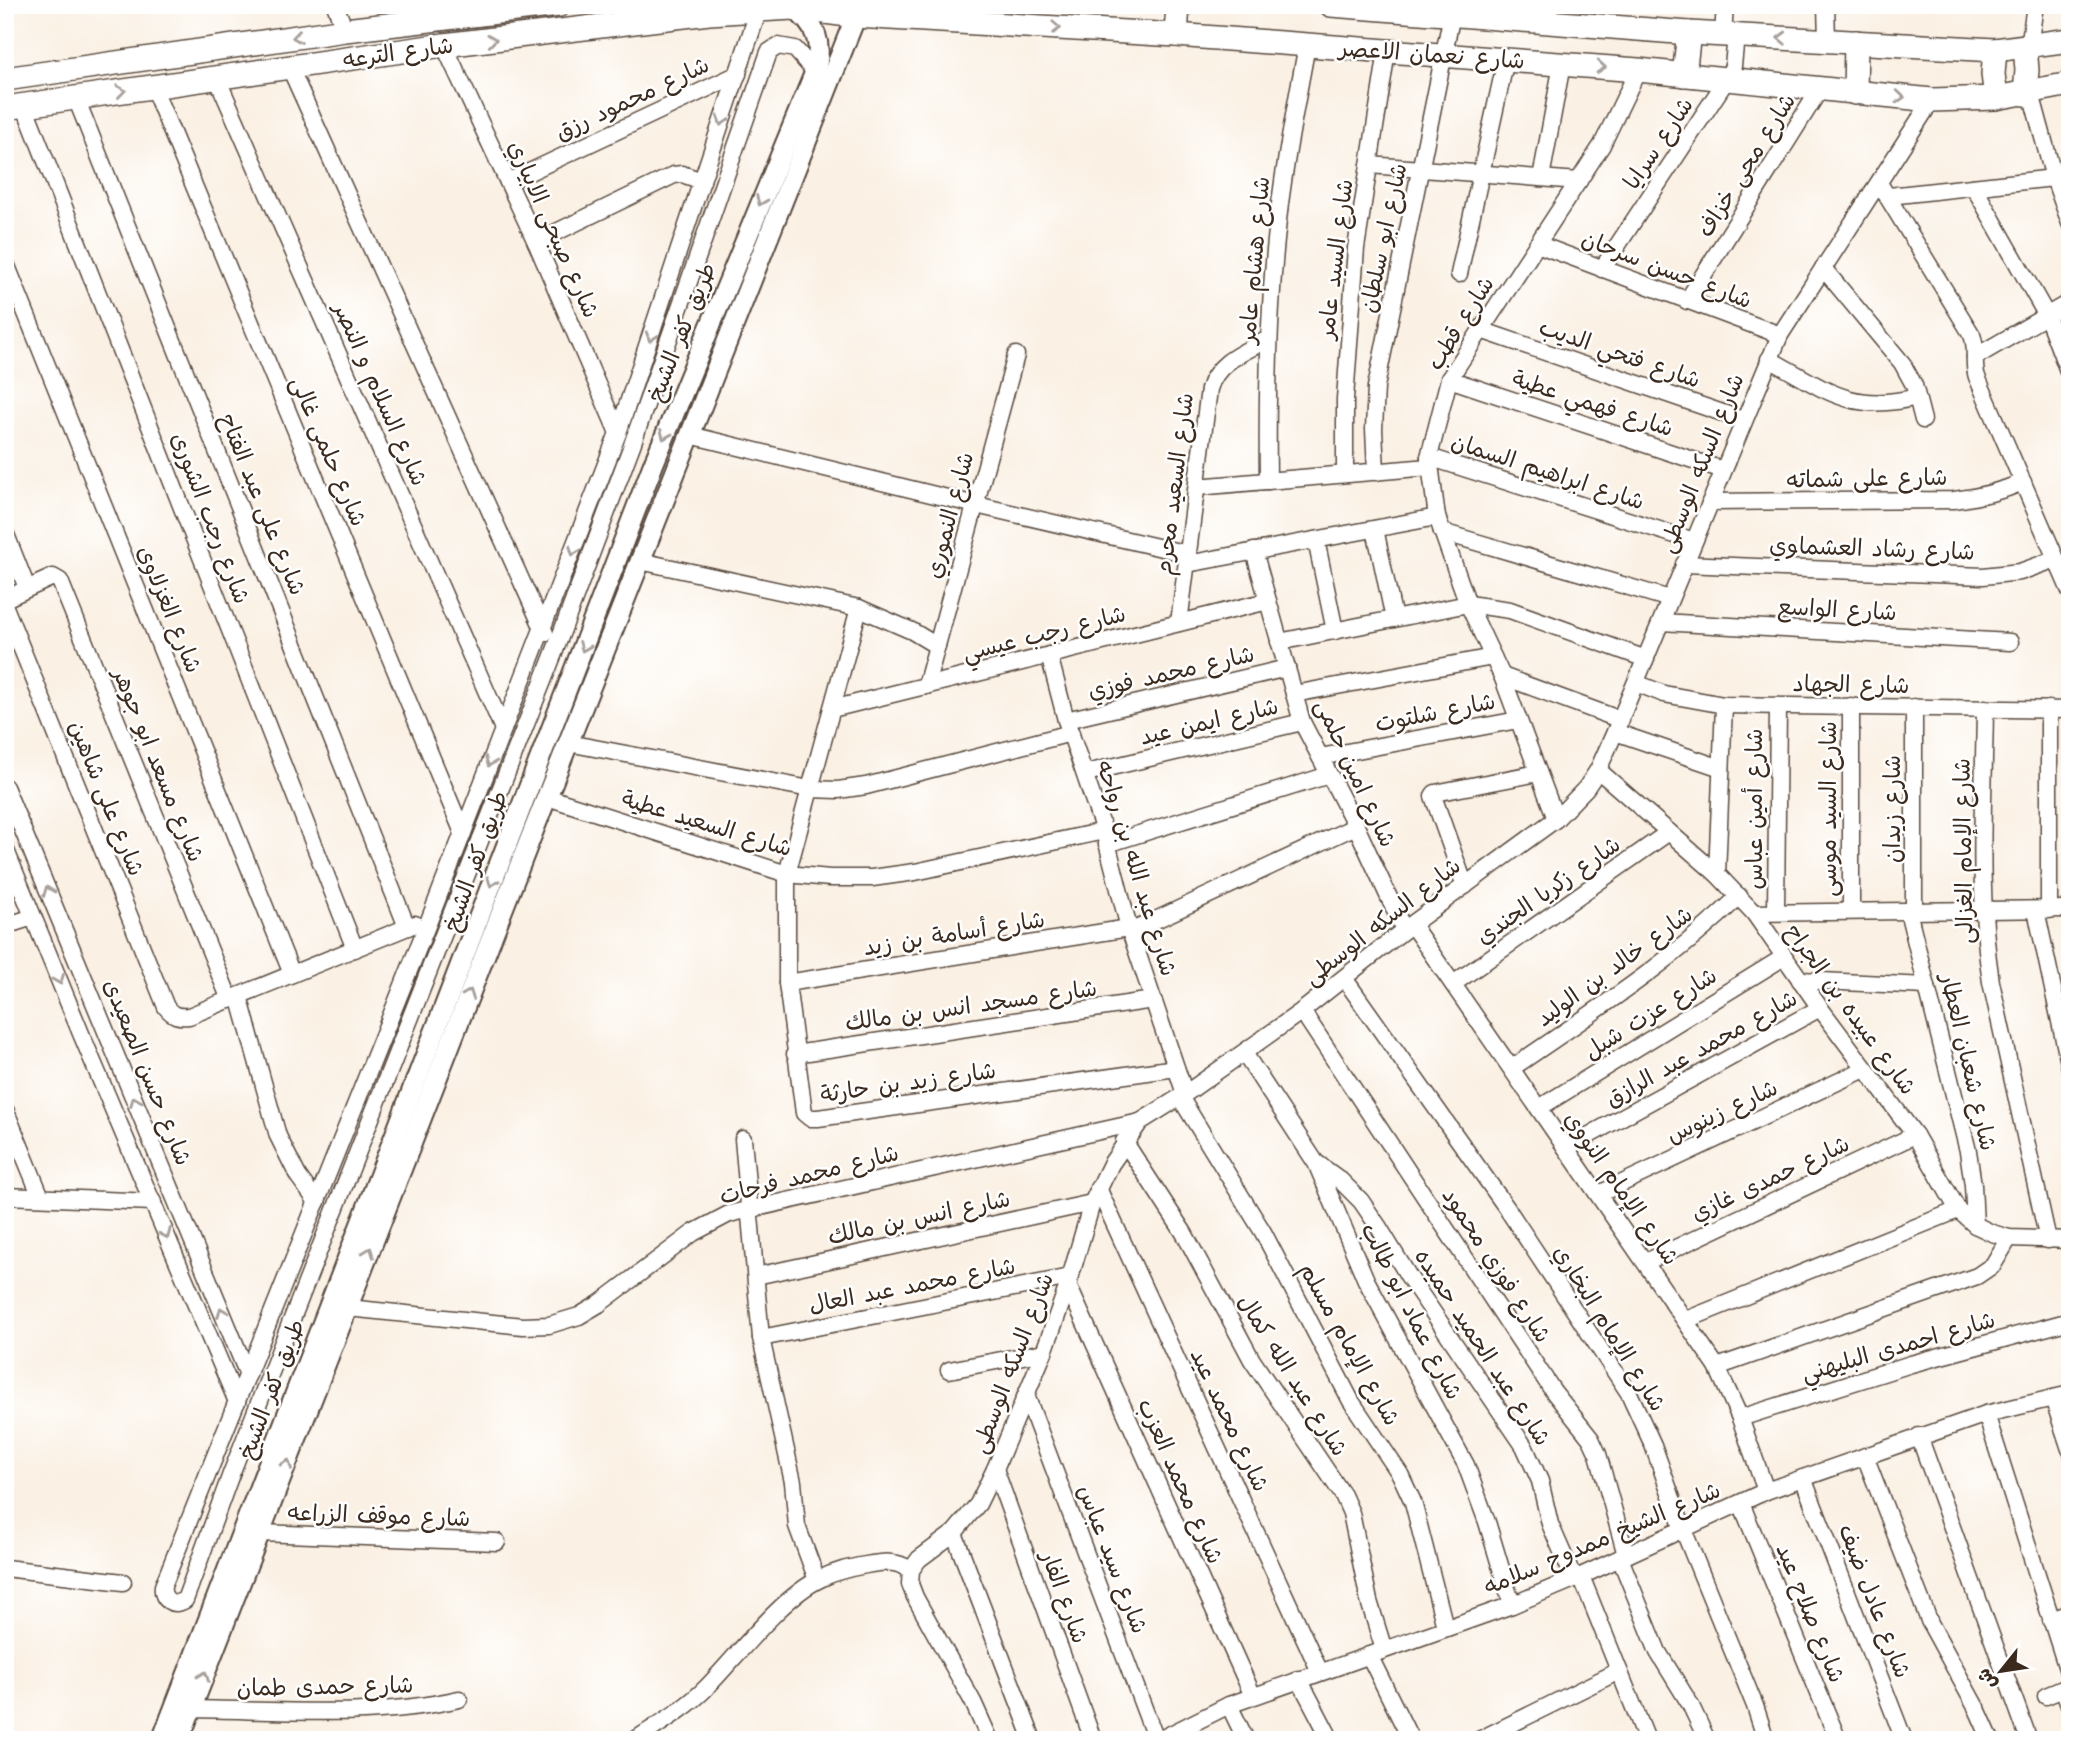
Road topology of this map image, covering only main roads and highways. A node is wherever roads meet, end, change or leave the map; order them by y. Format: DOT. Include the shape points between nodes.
graph roads {
  1 [pos="558,5"];
  2 [pos="1178,5"];
  3 [pos="1339,6"];
  4 [pos="793,8"];
  5 [pos="1439,11"];
  6 [pos="562,32"];
  7 [pos="1689,33"];
  8 [pos="1176,35"];
  9 [pos="2070,40"];
  10 [pos="1856,41"];
  11 [pos="2027,47"];
  12 [pos="1995,50"];
  13 [pos="1684,75"];
  14 [pos="5,79"];
  15 [pos="2070,84"];
  16 [pos="1854,93"];
  17 [pos="2028,94"];
  18 [pos="1996,98"];
  19 [pos="15,106"];
  1 -- 6 [label="main road"];
  1 -- 14 [label="main road, شارع الترعه, one-way"];
  2 -- 8 [label="main road"];
  3 -- 5 [label="main road, شارع نعمان الاعصر"];
  4 -- 6 [label="main road, شارع الترعه" via="709,13"];
  4 -- 8 [label="main road, شارع نعمان الاعصر, one-way" via="856,16"];
  5 -- 7 [label="main road, شارع نعمان الاعصر"];
  19 -- 6 [label="main road, شارع الترعه, one-way"];
  10 -- 7 [label="main road, شارع نعمان الاعصر, one-way"];
  7 -- 13 [label="main road"];
  8 -- 13 [label="main road, شارع نعمان الاعصر, one-way"];
  9 -- 11 [label="main road, شارع نعمان الاعصر"];
  10 -- 12 [label="main road, شارع نعمان الاعصر"];
  10 -- 16 [label="main road"];
  11 -- 12 [label="main road, شارع نعمان الاعصر"];
  11 -- 17 [label="main road"];
  12 -- 18 [label="main road"];
  13 -- 16 [label="main road, شارع نعمان الاعصر"];
  15 -- 17 [label="main road, شارع نعمان الاعصر"];
  16 -- 18 [label="main road, شارع نعمان الاعصر, one-way" via="1933,100"];
  17 -- 18 [label="main road, شارع نعمان الاعصر"];
}
